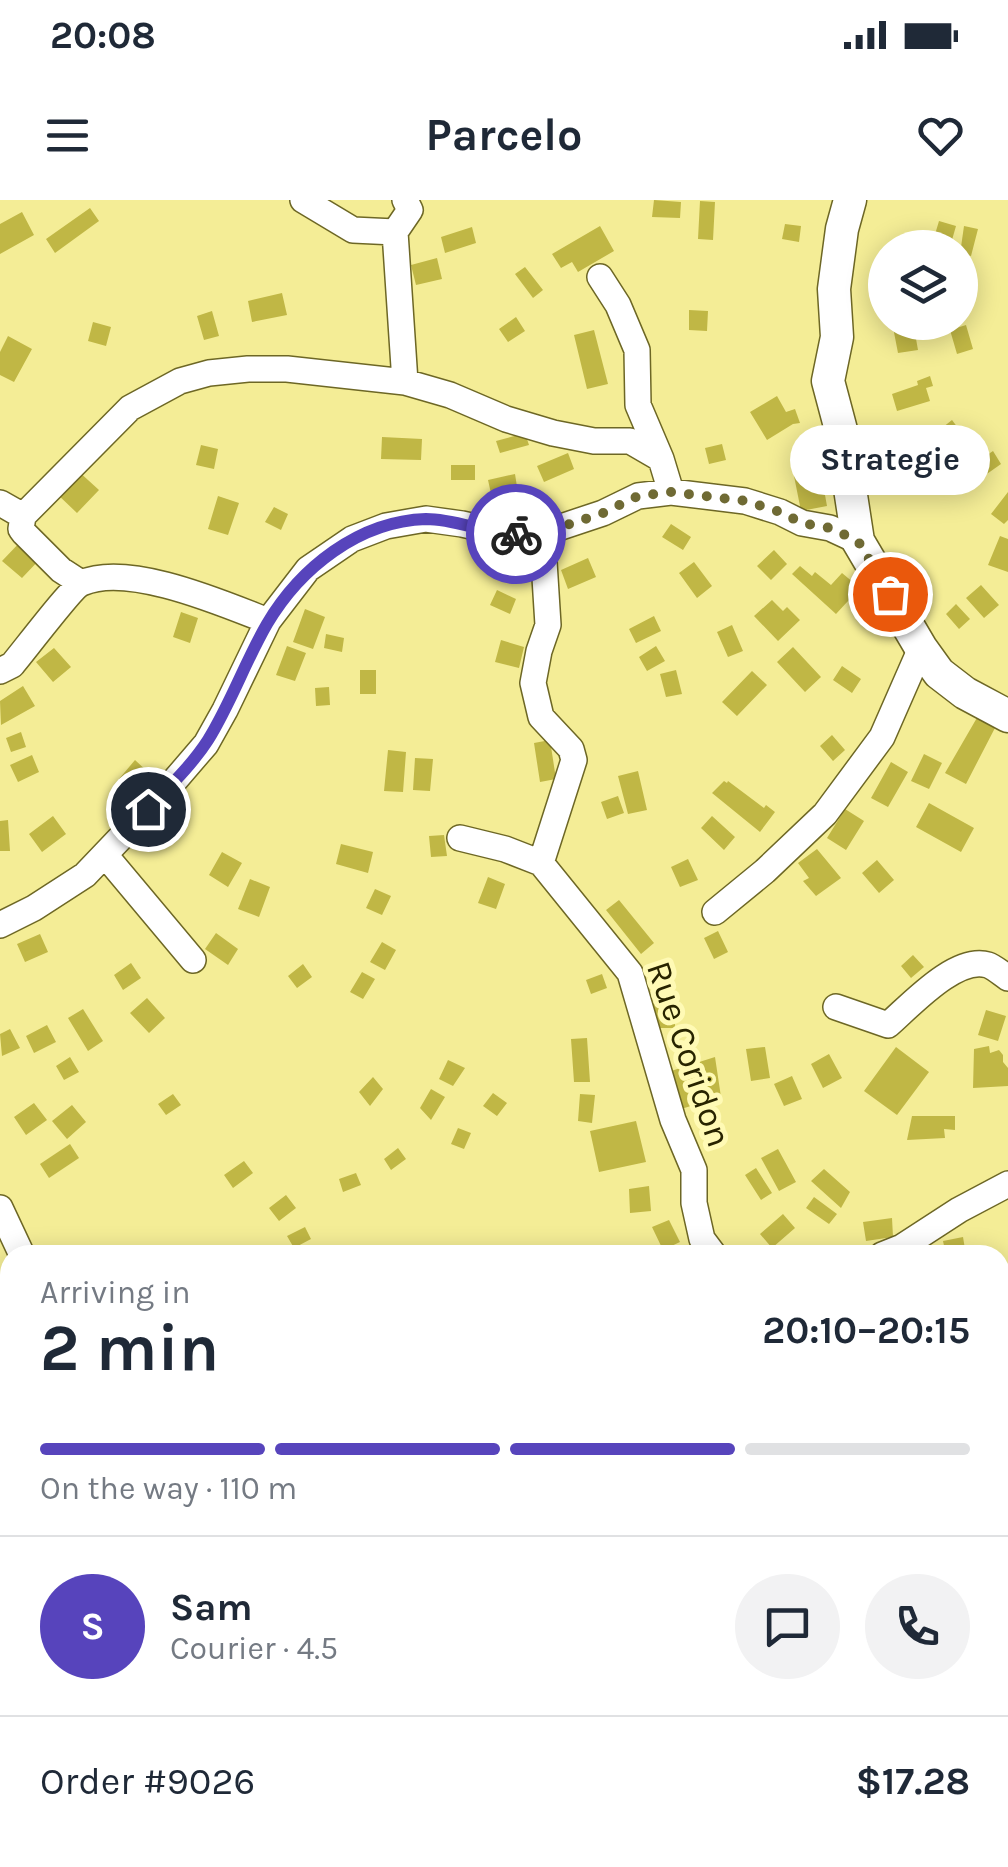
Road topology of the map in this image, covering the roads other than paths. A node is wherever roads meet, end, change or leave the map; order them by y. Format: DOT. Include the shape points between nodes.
graph roads {
  1 [pos="303,200"];
  2 [pos="406,200"];
  3 [pos="850,200"];
  4 [pos="395,232"];
  5 [pos="600,277"];
  6 [pos="405,382"];
  7 [pos="660,459"];
  8 [pos="671,492"];
  9 [pos="0,503"];
  10 [pos="23,516"];
  11 [pos="542,530"];
  12 [pos="858,541"];
  13 [pos="81,583"];
  14 [pos="268,622"];
  15 [pos="921,648"];
  16 [pos="0,671"];
  17 [pos="1008,716"];
  18 [pos="460,838"];
  19 [pos="105,855"];
  20 [pos="541,862"];
  21 [pos="715,912"];
  22 [pos="0,925"];
  23 [pos="193,960"];
  24 [pos="1008,978"];
  25 [pos="836,1007"];
  26 [pos="1008,1184"];
  27 [pos="0,1208"];
  28 [pos="17,1245"];
  29 [pos="707,1245"];
  30 [pos="904,1245"];
  1 -- 4 [label="street" via="354,230"];
  2 -- 4 [label="street" via="410,210"];
  3 -- 12 [label="street" via="834,289 837,337 828,381"];
  4 -- 6 [label="street"];
  5 -- 7 [label="street" via="637,350 638,405"];
  6 -- 7 [label="street" via="553,433 630,441"];
  6 -- 10 [label="street" via="268,369 180,381 130,408"];
  7 -- 8 [label="street"];
  8 -- 11 [label="street" via="638,496"];
  8 -- 12 [label="street" via="746,501"];
  9 -- 10 [label="street"];
  10 -- 13 [label="street" via="21,530"];
  11 -- 14 [label="street" via="512,535 426,519 386,526 352,539 308,570"];
  11 -- 20 [label="street" via="548,625 533,682 540,717 574,760"];
  12 -- 15 [label="street"];
  13 -- 14 [label="street" via="118,576 190,590"];
  13 -- 16 [label="street"];
  14 -- 19 [label="street" via="206,744"];
  15 -- 17 [label="street" via="939,674"];
  15 -- 21 [label="street" via="882,737 826,814"];
  18 -- 20 [label="street"];
  19 -- 22 [label="street"];
  19 -- 23 [label="street"];
  20 -- 29 [label="street, Rue Coridon" via="630,973 694,1170 694,1203"];
  24 -- 25 [label="street" via="986,964 963,966 888,1025"];
  26 -- 30 [label="street"];
  27 -- 28 [label="street"];
}
